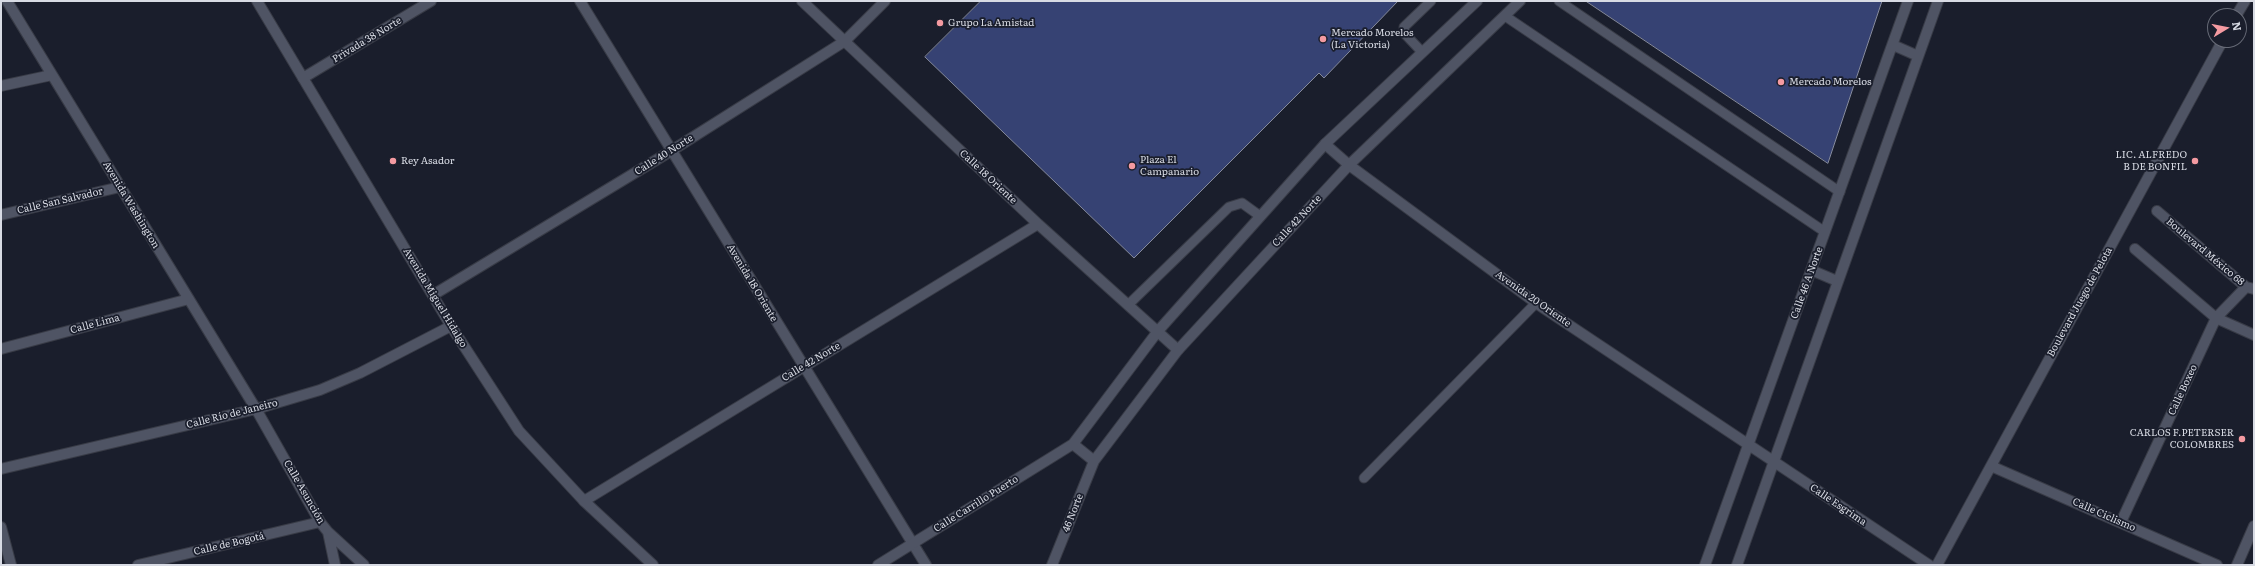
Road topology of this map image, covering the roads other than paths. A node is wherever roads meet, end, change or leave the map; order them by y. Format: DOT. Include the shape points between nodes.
graph roads {
  1 [pos="7,1"];
  2 [pos="257,1"];
  3 [pos="431,1"];
  4 [pos="580,1"];
  5 [pos="802,1"];
  6 [pos="885,1"];
  7 [pos="1431,1"];
  8 [pos="1520,1"];
  9 [pos="1559,1"];
  10 [pos="1908,1"];
  11 [pos="1938,1"];
  12 [pos="1471,3"];
  13 [pos="1505,16"];
  14 [pos="845,41"];
  15 [pos="1893,45"];
  16 [pos="2219,48"];
  17 [pos="1422,52"];
  18 [pos="1918,56"];
  19 [pos="52,75"];
  20 [pos="303,78"];
  21 [pos="1,86"];
  22 [pos="1325,144"];
  23 [pos="671,150"];
  24 [pos="1349,165"];
  25 [pos="120,187"];
  26 [pos="1840,192"];
  27 [pos="2157,211"];
  28 [pos="1,214"];
  29 [pos="1260,216"];
  30 [pos="1038,224"];
  31 [pos="1826,232"];
  32 [pos="2134,249"];
  33 [pos="1811,270"];
  34 [pos="1837,282"];
  35 [pos="2250,288"];
  36 [pos="433,294"];
  37 [pos="188,299"];
  38 [pos="1536,303"];
  39 [pos="1129,304"];
  40 [pos="2216,318"];
  41 [pos="451,326"];
  42 [pos="1158,330"];
  43 [pos="2254,335"];
  44 [pos="1,349"];
  45 [pos="1178,350"];
  46 [pos="804,367"];
  47 [pos="256,409"];
  48 [pos="1073,444"];
  49 [pos="1748,445"];
  50 [pos="1094,461"];
  51 [pos="1773,461"];
  52 [pos="1991,466"];
  53 [pos="1,469"];
  54 [pos="1364,478"];
  55 [pos="584,501"];
  56 [pos="320,522"];
  57 [pos="2120,522"];
  58 [pos="2254,526"];
  59 [pos="1,527"];
  60 [pos="328,532"];
  61 [pos="912,543"];
  62 [pos="11,565"];
  63 [pos="138,565"];
  64 [pos="335,565"];
  65 [pos="364,565"];
  66 [pos="653,565"];
  67 [pos="878,565"];
  68 [pos="926,565"];
  69 [pos="1052,565"];
  70 [pos="1705,565"];
  71 [pos="1737,565"];
  72 [pos="1929,565"];
  73 [pos="1937,565"];
  74 [pos="2217,565"];
  75 [pos="2237,565"];
  1 -- 19 [label="street, Avenida Washington"];
  2 -- 20 [label="street, Avenida Miguel Hidalgo"];
  3 -- 20 [label="street, Privada 38 Norte"];
  4 -- 23 [label="street, Avenida 18 Oriente"];
  5 -- 14 [label="street, Calle 18 Oriente"];
  6 -- 14 [label="street, Calle 40 Norte"];
  7 -- 17 [label="lane" via="1404,27 1406,34"];
  8 -- 13 [label="street, Calle 42 Norte"];
  9 -- 26 [label="lane"];
  10 -- 15 [label="street, Calle 46 A Norte"];
  11 -- 18 [label="street"];
  12 -- 17 [label="street"];
  13 -- 24 [label="street, Calle 42 Norte"];
  13 -- 31 [label="lane"];
  14 -- 23 [label="street, Calle 40 Norte"];
  14 -- 30 [label="street, Calle 18 Oriente"];
  15 -- 18 [label="street"];
  15 -- 26 [label="street, Calle 46 A Norte"];
  16 -- 52 [label="street, Boulevard Juego de Pelota"];
  17 -- 22 [label="street"];
  18 -- 34 [label="street"];
  19 -- 21 [label="street"];
  19 -- 25 [label="street, Avenida Washington"];
  20 -- 36 [label="street, Avenida Miguel Hidalgo"];
  22 -- 24 [label="street, Avenida 20 Oriente"];
  22 -- 29 [label="street"];
  23 -- 36 [label="street, Calle 40 Norte"];
  23 -- 46 [label="street, Avenida 18 Oriente"];
  24 -- 38 [label="street, Avenida 20 Oriente"];
  24 -- 45 [label="street, Calle 42 Norte"];
  25 -- 28 [label="street, Calle San Salvador"];
  25 -- 37 [label="street, Avenida Washington"];
  26 -- 31 [label="street, Calle 46 A Norte"];
  27 -- 35 [label="street, Boulevard México 68"];
  29 -- 39 [label="lane" via="1242,203 1229,207"];
  29 -- 42 [label="street"];
  30 -- 39 [label="street, Calle 18 Oriente"];
  30 -- 46 [label="street, Calle 42 Norte"];
  31 -- 33 [label="street, Calle 46 A Norte"];
  32 -- 40 [label="street"];
  33 -- 34 [label="street"];
  33 -- 49 [label="street, Calle 46 A Norte"];
  34 -- 51 [label="street"];
  35 -- 40 [label="street, Calle Boxeo"];
  36 -- 41 [label="street, Avenida Miguel Hidalgo"];
  37 -- 44 [label="street, Calle Lima"];
  37 -- 47 [label="street, Avenida Washington"];
  38 -- 49 [label="street, Avenida 20 Oriente"];
  38 -- 54 [label="lane"];
  39 -- 42 [label="street, Calle 18 Oriente"];
  40 -- 43 [label="street"];
  40 -- 57 [label="street, Calle Boxeo"];
  41 -- 47 [label="street, Calle Río de Janeiro" via="339,383"];
  41 -- 55 [label="street, Avenida Miguel Hidalgo" via="518,431"];
  42 -- 45 [label="street, Calle 18 Oriente"];
  42 -- 48 [label="street"];
  45 -- 50 [label="street, Calle 42 Norte"];
  46 -- 55 [label="street, Calle 42 Norte"];
  46 -- 61 [label="street, Avenida 18 Oriente"];
  47 -- 53 [label="street, Calle Río de Janeiro"];
  47 -- 56 [label="street, Calle Asunción"];
  48 -- 50 [label="street"];
  48 -- 61 [label="street, Calle Carrillo Puerto"];
  49 -- 51 [label="street, Calle Esgrima"];
  49 -- 70 [label="street, Calle 46 A Norte"];
  50 -- 69 [label="street, 46 Norte"];
  51 -- 71 [label="street"];
  51 -- 72 [label="street, Calle Esgrima"];
  52 -- 57 [label="street, Calle Ciclismo"];
  52 -- 73 [label="street, Boulevard Juego de Pelota"];
  55 -- 66 [label="street, Avenida Miguel Hidalgo"];
  56 -- 60 [label="street, Calle Asunción"];
  56 -- 63 [label="street, Calle de Bogotá"];
  57 -- 74 [label="street, Calle Ciclismo"];
  58 -- 75 [label="street"];
  59 -- 62 [label="street"];
  60 -- 64 [label="street"];
  60 -- 65 [label="street, Calle Asunción"];
  61 -- 67 [label="street, Calle Carrillo Puerto"];
  61 -- 68 [label="street, Avenida 18 Oriente"];
}
